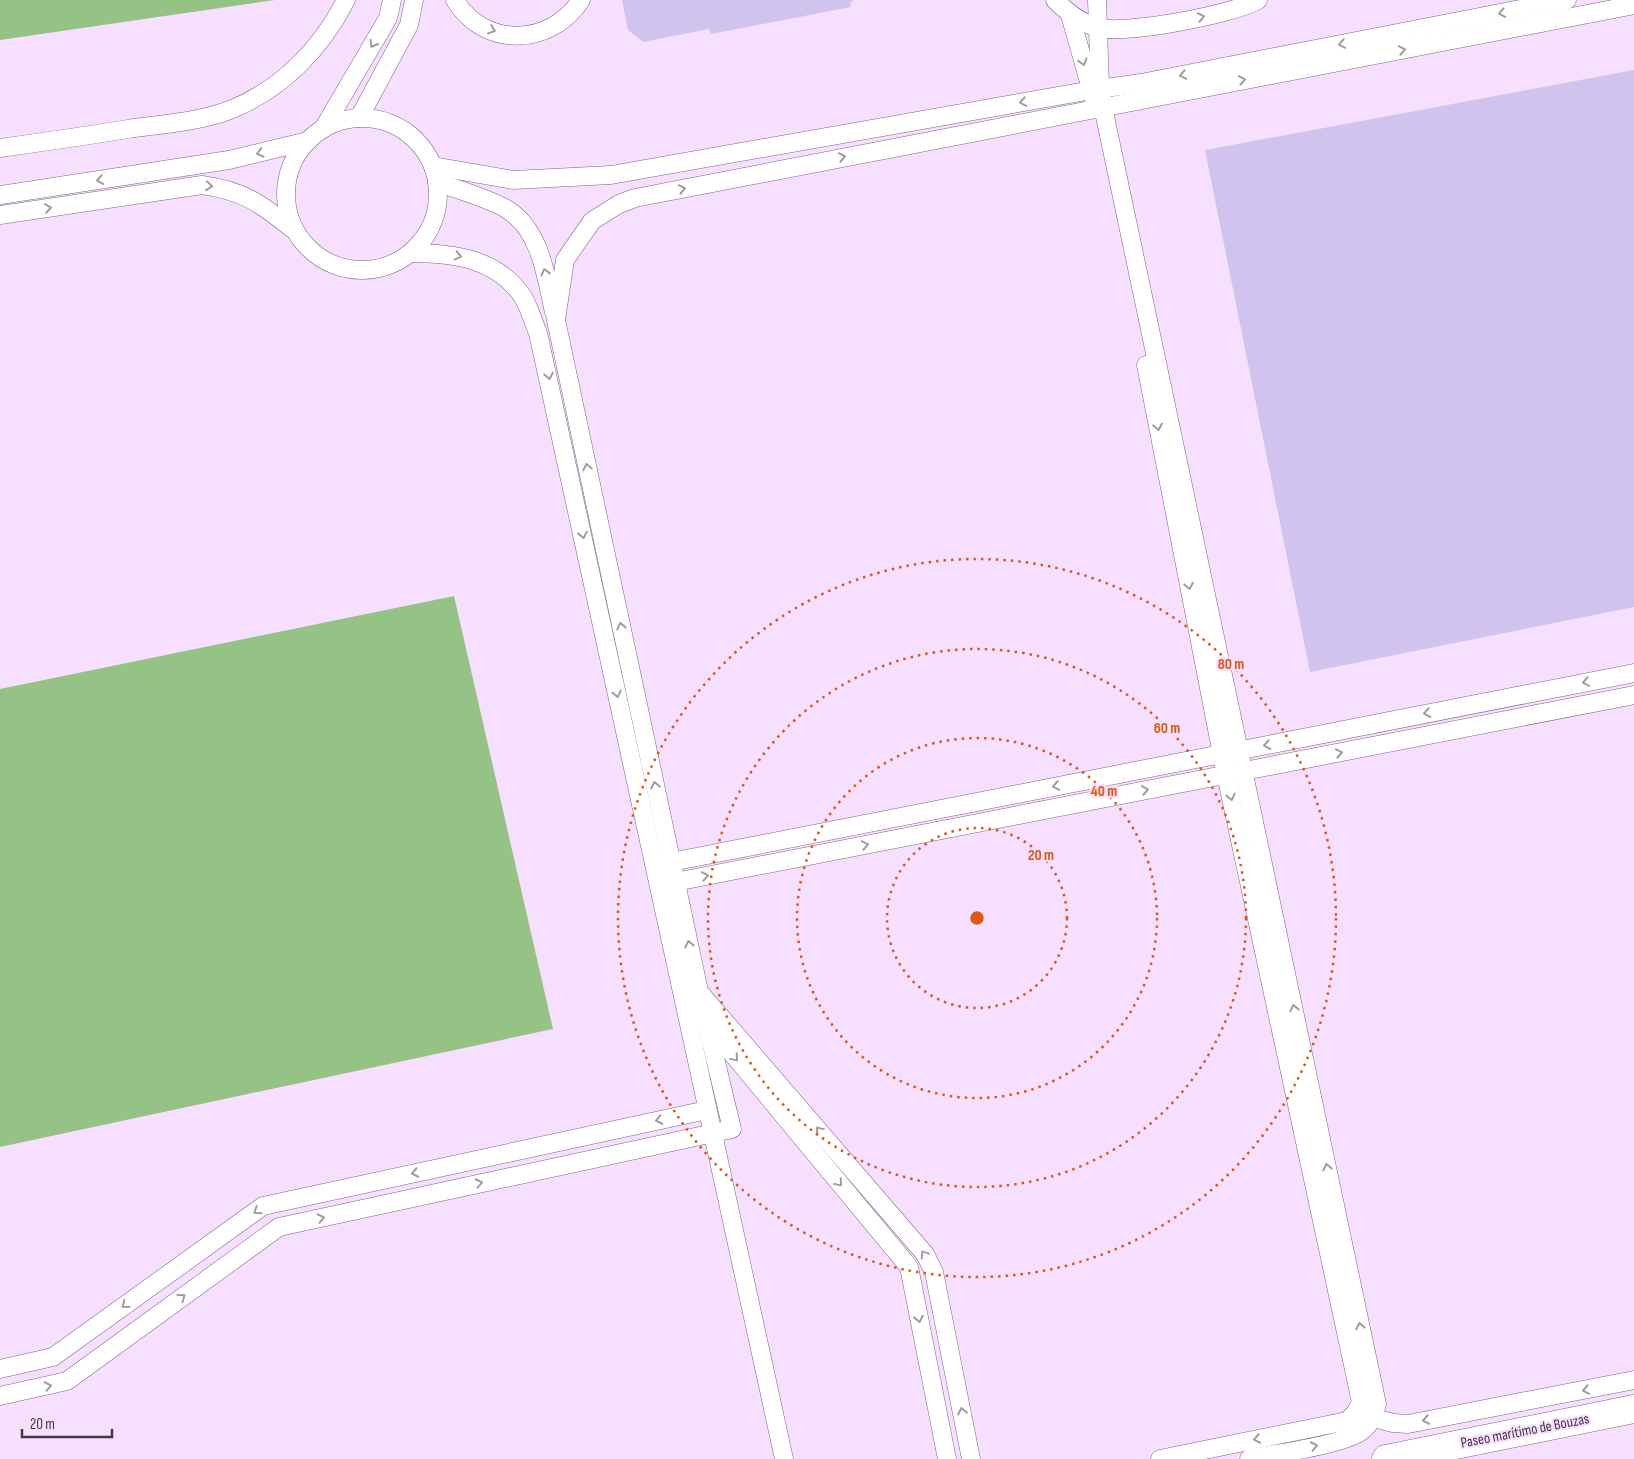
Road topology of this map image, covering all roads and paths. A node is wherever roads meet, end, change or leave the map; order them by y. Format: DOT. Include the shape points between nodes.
graph roads {
  1 [pos="333,0"];
  2 [pos="346,0"];
  3 [pos="392,0"];
  4 [pos="414,0"];
  5 [pos="455,0"];
  6 [pos="581,0"];
  7 [pos="1055,0"];
  8 [pos="1097,0"];
  9 [pos="1258,0"];
  10 [pos="1567,0"];
  11 [pos="1634,5"];
  12 [pos="1070,15"];
  13 [pos="1098,28"];
  14 [pos="314,50"];
  15 [pos="1096,90"];
  16 [pos="1099,107"];
  17 [pos="360,118"];
  18 [pos="323,129"];
  19 [pos="308,141"];
  20 [pos="0,148"];
  21 [pos="435,174"];
  22 [pos="0,195"];
  23 [pos="0,215"];
  24 [pos="294,230"];
  25 [pos="410,253"];
  26 [pos="556,320"];
  27 [pos="1634,673"];
  28 [pos="1634,695"];
  29 [pos="1240,750"];
  30 [pos="1222,753"];
  31 [pos="1244,771"];
  32 [pos="1226,775"];
  33 [pos="671,862"];
  34 [pos="653,865"];
  35 [pos="676,882"];
  36 [pos="658,885"];
  37 [pos="690,992"];
  38 [pos="709,1026"];
  39 [pos="707,1110"];
  40 [pos="712,1133"];
  41 [pos="0,1369"];
  42 [pos="1634,1380"];
  43 [pos="0,1396"];
  44 [pos="1634,1409"];
  45 [pos="1374,1418"];
  46 [pos="1347,1421"];
  47 [pos="784,1459"];
  48 [pos="947,1459"];
  49 [pos="971,1459"];
  50 [pos="1160,1459"];
  51 [pos="1249,1459"];
  52 [pos="1386,1459"];
  1 -- 14 [label="lane"];
  2 -- 14 [label="lane"];
  3 -- 18 [label="lane, one-way" via="388,18"];
  4 -- 17 [label="lane" via="408,25"];
  5 -- 6 [label="lane, one-way" via="470,19 490,31 512,36 534,34 555,27"];
  7 -- 12 [label="lane"];
  8 -- 13 [label="lane"];
  13 -- 9 [label="lane, one-way" via="1141,28 1226,12"];
  10 -- 15 [label="lane, one-way"];
  16 -- 11 [label="lane, one-way"];
  12 -- 13 [label="lane"];
  12 -- 15 [label="lane, one-way"];
  13 -- 15 [label="lane"];
  14 -- 20 [label="lane" via="264,94 229,110 194,120"];
  15 -- 16 [label="lane"];
  15 -- 21 [label="lane, one-way" via="611,175 513,180"];
  26 -- 16 [label="lane, one-way" via="565,260 592,221 618,204 635,198"];
  16 -- 29 [label="lane"];
  16 -- 30 [label="lane, one-way"];
  17 -- 18 [label="lane" via="340,121"];
  17 -- 21 [label="lane" via="397,127 412,138 425,152"];
  18 -- 19 [label="lane"];
  19 -- 22 [label="lane, one-way" via="229,160"];
  19 -- 24 [label="lane" via="296,156 286,193"];
  21 -- 25 [label="lane" via="438,199 431,227"];
  26 -- 21 [label="lane, one-way" via="540,254 523,222 508,209"];
  23 -- 24 [label="lane, one-way" via="202,185 229,188 250,197"];
  24 -- 25 [label="lane" via="320,258 356,270 384,267"];
  25 -- 34 [label="lane, one-way" via="445,253 479,261 501,273 523,297 538,332"];
  33 -- 26 [label="lane, one-way"];
  27 -- 29 [label="lane, one-way"];
  31 -- 28 [label="lane, one-way"];
  29 -- 30 [label="lane"];
  29 -- 31 [label="lane"];
  30 -- 32 [label="lane"];
  30 -- 33 [label="lane, one-way"];
  31 -- 32 [label="lane"];
  45 -- 31 [label="lane, one-way" via="1377,1404"];
  35 -- 32 [label="lane, one-way"];
  32 -- 46 [label="lane, one-way" via="1361,1402"];
  33 -- 34 [label="lane"];
  33 -- 35 [label="lane"];
  34 -- 36 [label="lane"];
  35 -- 36 [label="lane"];
  37 -- 35 [label="lane, one-way"];
  36 -- 37 [label="lane"];
  37 -- 38 [label="lane"];
  37 -- 39 [label="lane"];
  49 -- 37 [label="lane, one-way" via="934,1272 925,1254"];
  38 -- 40 [label="lane" via="732,1128"];
  38 -- 48 [label="lane, one-way" via="909,1267"];
  39 -- 40 [label="lane"];
  39 -- 41 [label="lane, one-way" via="263,1206 53,1357"];
  43 -- 40 [label="lane, one-way" via="67,1382 279,1227"];
  40 -- 47 [label="lane"];
  42 -- 45 [label="lane, one-way" via="1408,1424"];
  44 -- 52 [label="street, Paseo marítimo de Bouzas"];
  45 -- 46 [label="lane"];
  51 -- 45 [label="lane, one-way" via="1346,1439 1361,1432"];
  46 -- 50 [label="lane, one-way"];
}
